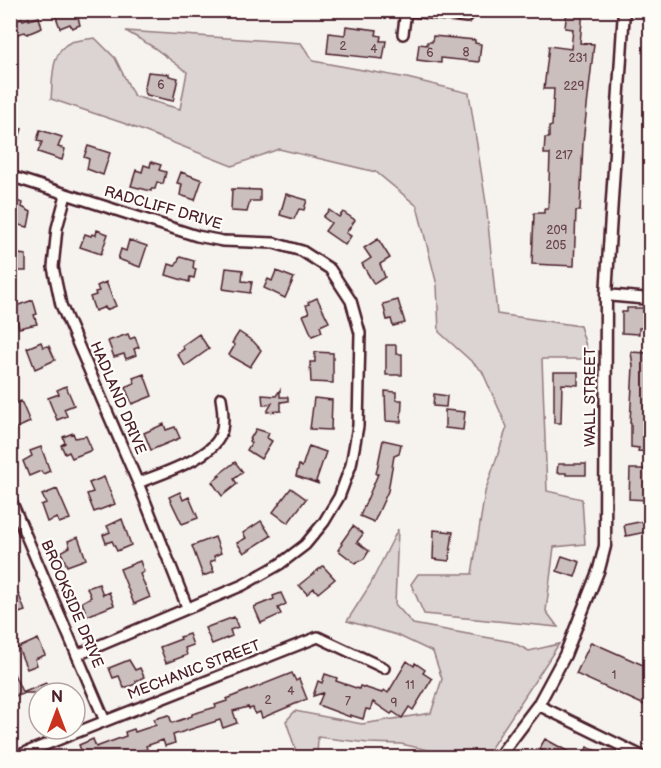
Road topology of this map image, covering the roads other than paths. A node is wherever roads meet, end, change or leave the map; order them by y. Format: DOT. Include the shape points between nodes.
graph roads {
  1 [pos="624,10"];
  2 [pos="405,11"];
  3 [pos="467,17"];
  4 [pos="403,34"];
  5 [pos="10,176"];
  6 [pos="66,195"];
  7 [pos="606,294"];
  8 [pos="651,299"];
  9 [pos="221,398"];
  10 [pos="138,483"];
  11 [pos="10,498"];
  12 [pos="187,608"];
  13 [pos="77,655"];
  14 [pos="384,668"];
  15 [pos="538,705"];
  16 [pos="105,721"];
  17 [pos="12,758"];
  18 [pos="498,758"];
  19 [pos="646,758"];
  1 -- 7 [label="street, WALL STREET"];
  2 -- 3 [label="street"];
  2 -- 4 [label="street"];
  5 -- 6 [label="street, RADCLIFF DRIVE"];
  6 -- 10 [label="street, HADLAND DRIVE" via="53,267 61,305"];
  6 -- 12 [label="street, RADCLIFF DRIVE" via="197,236 274,243 302,251 330,269 351,301 360,333 358,426 351,465 339,497 305,545 280,564 243,585"];
  7 -- 8 [label="street"];
  7 -- 15 [label="street, WALL STREET" via="605,546 565,655"];
  9 -- 10 [label="street" via="222,426 214,445 178,467"];
  10 -- 12 [label="street, HADLAND DRIVE"];
  11 -- 13 [label="street, BROOKSIDE DRIVE"];
  12 -- 13 [label="street, RADCLIFF DRIVE"];
  13 -- 16 [label="street, BROOKSIDE DRIVE"];
  14 -- 16 [label="street, MECHANIC STREET" via="318,637"];
  15 -- 18 [label="street, WALL STREET"];
  15 -- 19 [label="street"];
  16 -- 17 [label="street, MECHANIC STREET"];
}
